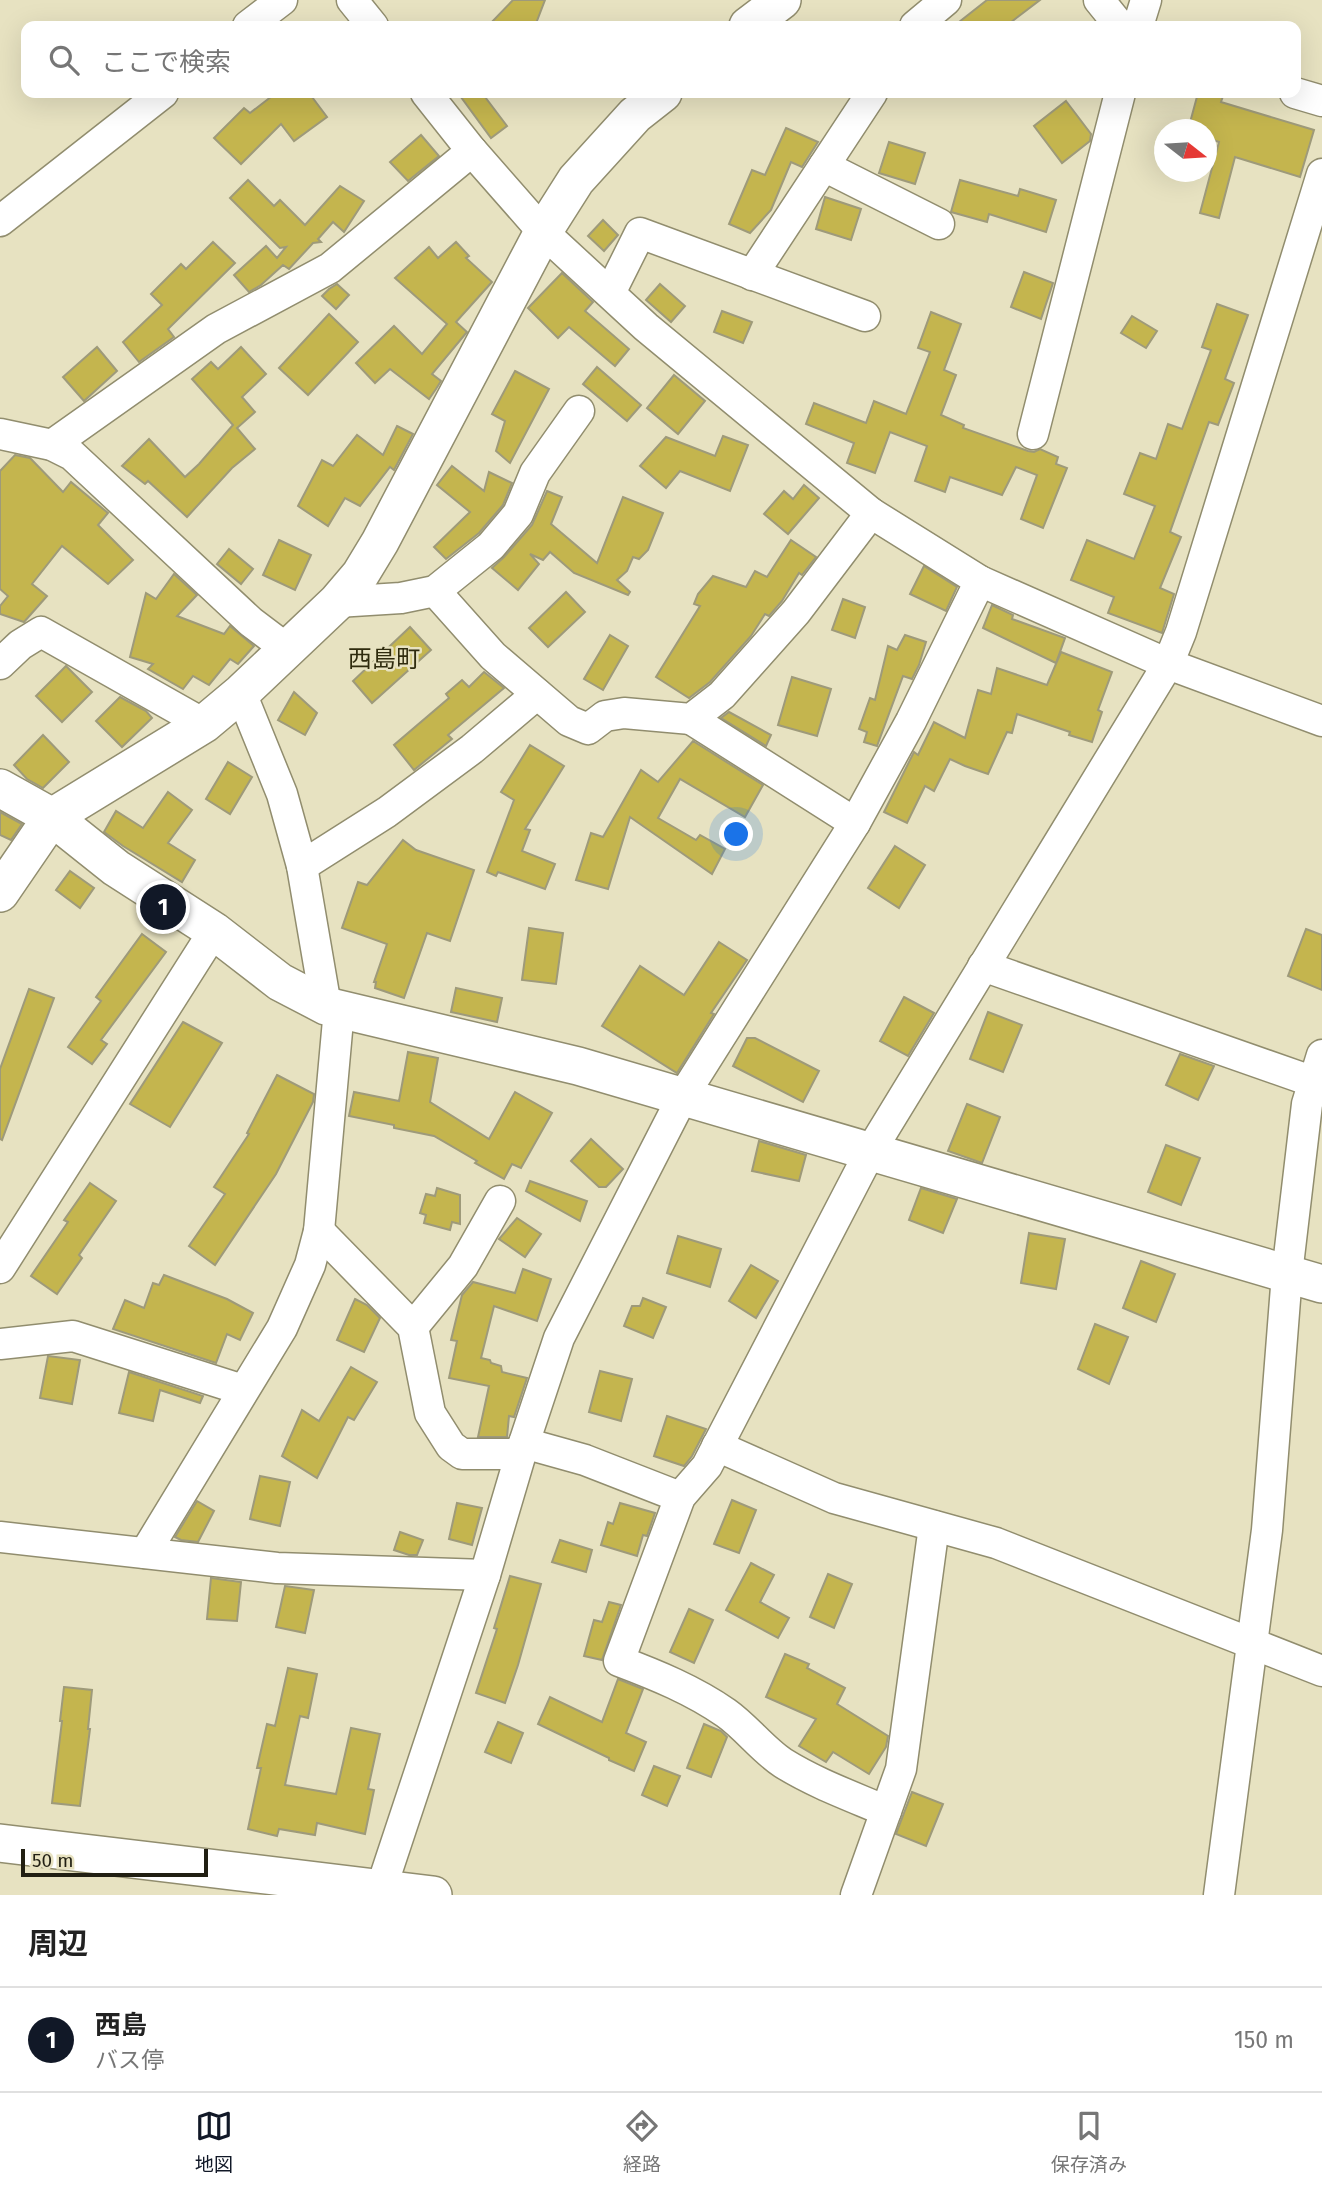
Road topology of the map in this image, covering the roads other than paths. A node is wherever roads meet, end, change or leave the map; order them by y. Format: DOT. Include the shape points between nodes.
graph roads {
  1 [pos="282,0"];
  2 [pos="352,0"];
  3 [pos="782,0"];
  4 [pos="946,0"];
  5 [pos="1099,0"];
  6 [pos="1146,0"];
  7 [pos="255,21"];
  8 [pos="369,21"];
  9 [pos="755,21"];
  10 [pos="921,21"];
  11 [pos="1116,21"];
  12 [pos="1140,21"];
  13 [pos="1301,95"];
  14 [pos="157,98"];
  15 [pos="430,98"];
  16 [pos="657,98"];
  17 [pos="869,98"];
  18 [pos="1119,98"];
  19 [pos="1322,101"];
  20 [pos="472,150"];
  21 [pos="824,166"];
  22 [pos="1322,174"];
  23 [pos="0,221"];
  24 [pos="939,224"];
  25 [pos="543,232"];
  26 [pos="752,275"];
  27 [pos="610,293"];
  28 [pos="866,316"];
  29 [pos="579,411"];
  30 [pos="0,434"];
  31 [pos="1033,434"];
  32 [pos="52,445"];
  33 [pos="871,513"];
  34 [pos="980,581"];
  35 [pos="435,592"];
  36 [pos="337,602"];
  37 [pos="288,650"];
  38 [pos="0,664"];
  39 [pos="1168,664"];
  40 [pos="242,693"];
  41 [pos="537,694"];
  42 [pos="691,719"];
  43 [pos="1322,721"];
  44 [pos="204,724"];
  45 [pos="0,788"];
  46 [pos="52,817"];
  47 [pos="855,823"];
  48 [pos="302,866"];
  49 [pos="0,893"];
  50 [pos="214,931"];
  51 [pos="983,966"];
  52 [pos="333,1008"];
  53 [pos="1316,1087"];
  54 [pos="683,1096"];
  55 [pos="870,1152"];
  56 [pos="500,1200"];
  57 [pos="319,1231"];
  58 [pos="0,1268"];
  59 [pos="1287,1274"];
  60 [pos="1322,1284"];
  61 [pos="413,1327"];
  62 [pos="0,1345"];
  63 [pos="243,1390"];
  64 [pos="717,1446"];
  65 [pos="522,1448"];
  66 [pos="680,1497"];
  67 [pos="934,1525"];
  68 [pos="0,1537"];
  69 [pos="145,1553"];
  70 [pos="485,1574"];
  71 [pos="1251,1644"];
  72 [pos="1322,1671"];
  73 [pos="886,1811"];
  74 [pos="0,1843"];
  75 [pos="379,1891"];
  76 [pos="433,1895"];
  77 [pos="856,1895"];
  78 [pos="1219,1895"];
  1 -- 7 [label="street"];
  2 -- 8 [label="street"];
  3 -- 9 [label="street"];
  4 -- 10 [label="street"];
  5 -- 11 [label="street"];
  6 -- 12 [label="street"];
  13 -- 19 [label="street"];
  14 -- 23 [label="street"];
  15 -- 20 [label="street"];
  16 -- 25 [label="street" via="635,115 576,180"];
  17 -- 21 [label="street"];
  18 -- 31 [label="street"];
  20 -- 25 [label="street"];
  20 -- 32 [label="street" via="330,268 216,329"];
  21 -- 24 [label="street"];
  21 -- 26 [label="street"];
  22 -- 39 [label="street"];
  25 -- 27 [label="street"];
  25 -- 36 [label="street" via="380,542"];
  26 -- 27 [label="street" via="640,233"];
  26 -- 28 [label="street"];
  27 -- 33 [label="street"];
  29 -- 35 [label="street" via="536,473 518,514 491,546"];
  30 -- 32 [label="street"];
  32 -- 37 [label="street" via="72,455 251,622"];
  33 -- 34 [label="street"];
  33 -- 42 [label="street" via="796,612 722,695"];
  34 -- 39 [label="street"];
  34 -- 47 [label="street"];
  35 -- 36 [label="street"];
  35 -- 41 [label="street" via="493,656"];
  36 -- 37 [label="street"];
  37 -- 40 [label="street"];
  38 -- 44 [label="street" via="41,632"];
  39 -- 43 [label="street"];
  39 -- 51 [label="street"];
  40 -- 44 [label="street"];
  40 -- 48 [label="street" via="282,794"];
  41 -- 42 [label="street" via="569,721 588,729 606,716 624,713"];
  41 -- 48 [label="street" via="387,812"];
  42 -- 47 [label="street"];
  44 -- 46 [label="street"];
  45 -- 46 [label="street"];
  46 -- 49 [label="street"];
  46 -- 50 [label="street" via="116,869"];
  47 -- 54 [label="street"];
  48 -- 52 [label="street"];
  50 -- 52 [label="street" via="280,982"];
  50 -- 58 [label="street"];
  51 -- 53 [label="street"];
  51 -- 55 [label="street"];
  52 -- 54 [label="street"];
  52 -- 57 [label="street"];
  53 -- 59 [label="street"];
  54 -- 55 [label="street"];
  54 -- 65 [label="street" via="559,1338"];
  55 -- 59 [label="street"];
  55 -- 64 [label="street"];
  56 -- 61 [label="street" via="463,1266"];
  57 -- 61 [label="street"];
  57 -- 63 [label="street" via="310,1265 282,1328"];
  59 -- 60 [label="street"];
  59 -- 71 [label="street" via="1267,1530"];
  61 -- 65 [label="street" via="430,1413 451,1446 462,1454"];
  62 -- 63 [label="street" via="73,1336"];
  63 -- 69 [label="street"];
  64 -- 66 [label="street"];
  64 -- 67 [label="street" via="834,1498"];
  65 -- 66 [label="street" via="585,1460"];
  65 -- 70 [label="street"];
  66 -- 73 [label="street" via="619,1661 701,1697 743,1726 781,1762"];
  67 -- 71 [label="street" via="996,1543"];
  67 -- 73 [label="street" via="901,1769"];
  68 -- 69 [label="street"];
  69 -- 70 [label="street" via="277,1568"];
  70 -- 75 [label="street"];
  71 -- 72 [label="street"];
  71 -- 78 [label="street"];
  73 -- 77 [label="street"];
  74 -- 75 [label="street"];
  75 -- 76 [label="street"];
}
